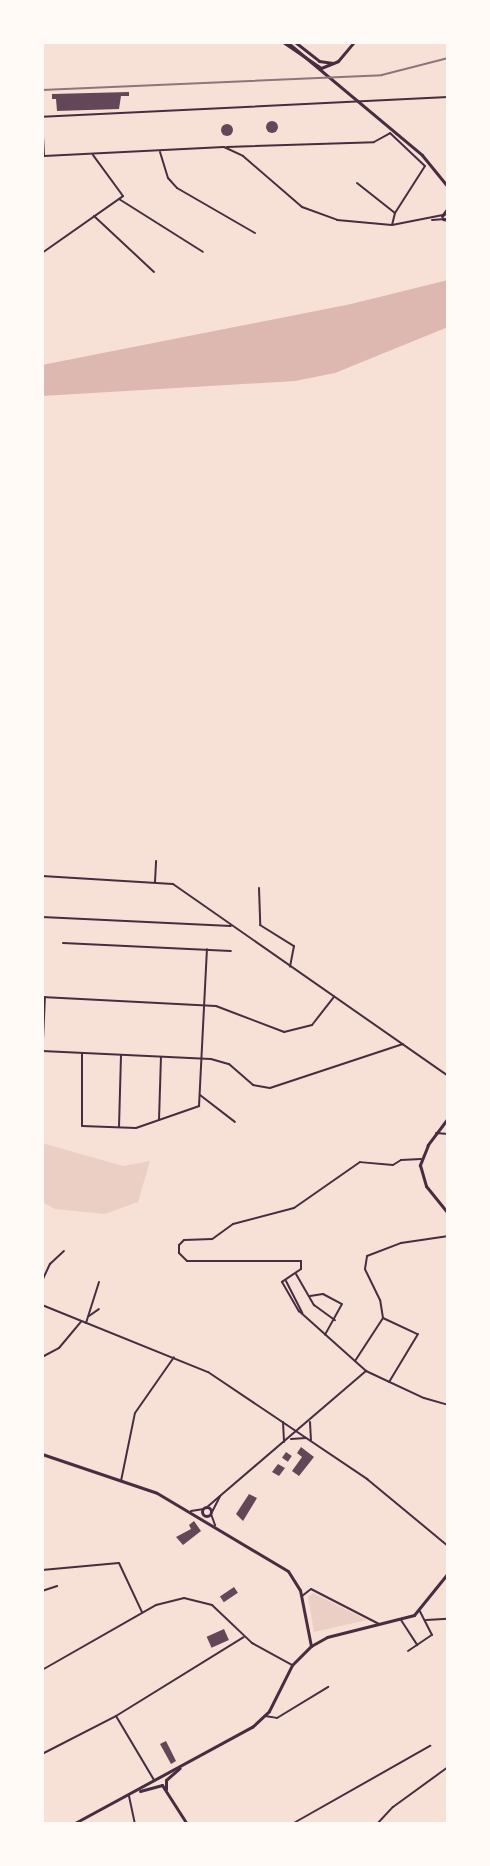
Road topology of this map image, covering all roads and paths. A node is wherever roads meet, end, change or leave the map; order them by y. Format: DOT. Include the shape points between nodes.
graph roads {
  1 [pos="283,42"];
  2 [pos="287,42"];
  3 [pos="295,42"];
  4 [pos="354,42"];
  5 [pos="338,61"];
  6 [pos="448,97"];
  7 [pos="42,116"];
  8 [pos="224,147"];
  9 [pos="160,152"];
  10 [pos="93,155"];
  11 [pos="43,156"];
  12 [pos="357,183"];
  13 [pos="448,187"];
  14 [pos="119,199"];
  15 [pos="448,208"];
  16 [pos="395,213"];
  17 [pos="448,214"];
  18 [pos="94,216"];
  19 [pos="442,217"];
  20 [pos="448,219"];
  21 [pos="392,225"];
  22 [pos="255,233"];
  23 [pos="203,252"];
  24 [pos="42,253"];
  25 [pos="154,272"];
  26 [pos="156,861"];
  27 [pos="42,876"];
  28 [pos="155,882"];
  29 [pos="259,888"];
  30 [pos="42,917"];
  31 [pos="233,926"];
  32 [pos="63,943"];
  33 [pos="207,950"];
  34 [pos="231,951"];
  35 [pos="290,967"];
  36 [pos="334,996"];
  37 [pos="44,997"];
  38 [pos="203,1005"];
  39 [pos="404,1044"];
  40 [pos="42,1051"];
  41 [pos="82,1053"];
  42 [pos="121,1055"];
  43 [pos="162,1057"];
  44 [pos="200,1059"];
  45 [pos="42,1062"];
  46 [pos="448,1076"];
  47 [pos="200,1095"];
  48 [pos="448,1118"];
  49 [pos="159,1120"];
  50 [pos="235,1122"];
  51 [pos="119,1127"];
  52 [pos="436,1133"];
  53 [pos="448,1134"];
  54 [pos="422,1159"];
  55 [pos="448,1213"];
  56 [pos="448,1236"];
  57 [pos="64,1251"];
  58 [pos="295,1274"];
  59 [pos="286,1280"];
  60 [pos="42,1281"];
  61 [pos="99,1282"];
  62 [pos="310,1296"];
  63 [pos="42,1305"];
  64 [pos="99,1309"];
  65 [pos="302,1313"];
  66 [pos="89,1316"];
  67 [pos="383,1317"];
  68 [pos="335,1320"];
  69 [pos="81,1322"];
  70 [pos="86,1323"];
  71 [pos="325,1335"];
  72 [pos="175,1356"];
  73 [pos="42,1357"];
  74 [pos="355,1361"];
  75 [pos="366,1371"];
  76 [pos="389,1383"];
  77 [pos="448,1405"];
  78 [pos="310,1421"];
  79 [pos="283,1422"];
  80 [pos="298,1431"];
  81 [pos="288,1439"];
  82 [pos="310,1439"];
  83 [pos="284,1442"];
  84 [pos="42,1454"];
  85 [pos="121,1481"];
  86 [pos="222,1493"];
  87 [pos="205,1508"];
  88 [pos="191,1511"];
  89 [pos="208,1515"];
  90 [pos="215,1525"];
  91 [pos="448,1546"];
  92 [pos="42,1570"];
  93 [pos="448,1573"];
  94 [pos="57,1586"];
  95 [pos="42,1591"];
  96 [pos="302,1596"];
  97 [pos="420,1611"];
  98 [pos="142,1612"];
  99 [pos="448,1619"];
  100 [pos="401,1620"];
  101 [pos="426,1620"];
  102 [pos="380,1624"];
  103 [pos="244,1637"];
  104 [pos="311,1646"];
  105 [pos="417,1646"];
  106 [pos="408,1651"];
  107 [pos="292,1665"];
  108 [pos="42,1670"];
  109 [pos="328,1687"];
  110 [pos="116,1716"];
  111 [pos="266,1716"];
  112 [pos="430,1746"];
  113 [pos="42,1754"];
  114 [pos="448,1767"];
  115 [pos="180,1768"];
  116 [pos="154,1780"];
  117 [pos="166,1789"];
  118 [pos="139,1791"];
  119 [pos="129,1796"];
  120 [pos="78,1823"];
  121 [pos="73,1824"];
  122 [pos="135,1824"];
  123 [pos="186,1824"];
  124 [pos="292,1824"];
  125 [pos="377,1824"];
  1 -- 5 [label="main road" via="315,67"];
  2 -- 13 [label="main road" via="422,155"];
  3 -- 5 [label="main road" via="319,62"];
  4 -- 5 [label="main road"];
  6 -- 7 [label="street"];
  7 -- 11 [label="street"];
  8 -- 9 [label="street"];
  8 -- 16 [label="street" via="374,142 390,133 426,166"];
  8 -- 21 [label="street" via="243,156 302,207 351,224"];
  9 -- 10 [label="street"];
  9 -- 22 [label="street" via="168,178 177,188"];
  10 -- 11 [label="street"];
  10 -- 14 [label="street" via="123,191"];
  12 -- 16 [label="street"];
  14 -- 18 [label="street"];
  14 -- 23 [label="street"];
  15 -- 19 [label="main road"];
  16 -- 21 [label="street"];
  17 -- 19 [label="street"];
  18 -- 24 [label="street"];
  18 -- 25 [label="street"];
  19 -- 20 [label="main road"];
  19 -- 21 [label="street"];
  26 -- 28 [label="street"];
  27 -- 28 [label="street"];
  28 -- 31 [label="street" via="173,884"];
  29 -- 35 [label="street" via="260,925 294,946"];
  30 -- 31 [label="street"];
  31 -- 35 [label="street"];
  32 -- 33 [label="street"];
  33 -- 34 [label="street"];
  33 -- 38 [label="street"];
  35 -- 36 [label="street"];
  36 -- 38 [label="street" via="312,1025 294,1031 274,1030 240,1012"];
  36 -- 39 [label="street"];
  37 -- 38 [label="street"];
  37 -- 40 [label="street"];
  38 -- 44 [label="street"];
  39 -- 44 [label="street" via="270,1088 253,1085 221,1061"];
  39 -- 46 [label="street"];
  40 -- 41 [label="street"];
  40 -- 45 [label="street"];
  41 -- 42 [label="street"];
  41 -- 51 [label="street" via="80,1124"];
  42 -- 43 [label="street"];
  42 -- 51 [label="street"];
  43 -- 44 [label="street"];
  43 -- 49 [label="street"];
  44 -- 47 [label="street"];
  47 -- 49 [label="street" via="199,1106"];
  47 -- 50 [label="street"];
  48 -- 52 [label="main road"];
  49 -- 51 [label="street" via="136,1128"];
  52 -- 53 [label="street"];
  52 -- 54 [label="main road"];
  54 -- 55 [label="main road" via="422,1179"];
  54 -- 58 [label="street" via="402,1160 393,1165 360,1162 283,1214 237,1222 212,1239 188,1239 179,1245 180,1256 187,1261 301,1262"];
  56 -- 67 [label="street" via="383,1247 367,1256 365,1269 380,1300"];
  57 -- 60 [label="street" via="50,1264"];
  58 -- 59 [label="street"];
  58 -- 62 [label="street"];
  59 -- 65 [label="street"];
  59 -- 65 [label="street" via="282,1282"];
  61 -- 66 [label="street"];
  62 -- 68 [label="street" via="315,1307"];
  62 -- 68 [label="street" via="323,1294 341,1303"];
  63 -- 69 [label="street"];
  64 -- 66 [label="street"];
  65 -- 71 [label="street"];
  66 -- 70 [label="street"];
  67 -- 74 [label="street"];
  67 -- 76 [label="street" via="418,1334"];
  68 -- 71 [label="street"];
  69 -- 70 [label="street"];
  69 -- 73 [label="street" via="59,1348"];
  70 -- 72 [label="street"];
  71 -- 74 [label="street"];
  72 -- 79 [label="street" via="208,1372"];
  72 -- 85 [label="street" via="135,1413"];
  74 -- 75 [label="street"];
  75 -- 76 [label="street"];
  75 -- 78 [label="street"];
  76 -- 77 [label="street"];
  78 -- 80 [label="street"];
  78 -- 82 [label="street"];
  79 -- 80 [label="street"];
  79 -- 83 [label="street"];
  80 -- 81 [label="street"];
  80 -- 82 [label="street"];
  81 -- 82 [label="street"];
  81 -- 83 [label="street"];
  82 -- 91 [label="street" via="367,1479"];
  83 -- 86 [label="street"];
  84 -- 85 [label="main road"];
  85 -- 88 [label="main road" via="157,1493"];
  86 -- 87 [label="street"];
  86 -- 89 [label="street"];
  87 -- 88 [label="street"];
  87 -- 89 [label="main road"];
  87 -- 89 [label="main road"];
  88 -- 89 [label="main road"];
  89 -- 90 [label="main road"];
  89 -- 90 [label="street"];
  90 -- 96 [label="main road" via="288,1571"];
  92 -- 98 [label="street" via="119,1563"];
  93 -- 97 [label="main road"];
  94 -- 95 [label="street"];
  96 -- 102 [label="street" via="311,1589"];
  96 -- 104 [label="main road"];
  97 -- 100 [label="main road"];
  97 -- 101 [label="street"];
  98 -- 103 [label="street" via="169,1600 193,1598 212,1605"];
  98 -- 108 [label="street"];
  99 -- 101 [label="street"];
  100 -- 102 [label="main road"];
  100 -- 105 [label="street"];
  101 -- 105 [label="street" via="432,1635"];
  102 -- 104 [label="main road" via="327,1637"];
  103 -- 107 [label="street"];
  103 -- 110 [label="street"];
  104 -- 107 [label="main road"];
  105 -- 106 [label="street"];
  107 -- 111 [label="main road"];
  109 -- 111 [label="street" via="277,1718"];
  110 -- 113 [label="street"];
  110 -- 116 [label="street"];
  111 -- 115 [label="main road"];
  112 -- 124 [label="street"];
  114 -- 125 [label="street" via="393,1807"];
  115 -- 116 [label="main road"];
  115 -- 117 [label="main road" via="166,1780"];
  116 -- 118 [label="main road"];
  117 -- 118 [label="main road" via="157,1784"];
  117 -- 123 [label="main road"];
  118 -- 119 [label="main road"];
  119 -- 120 [label="main road"];
  119 -- 122 [label="street"];
  120 -- 121 [label="main road"];
}
